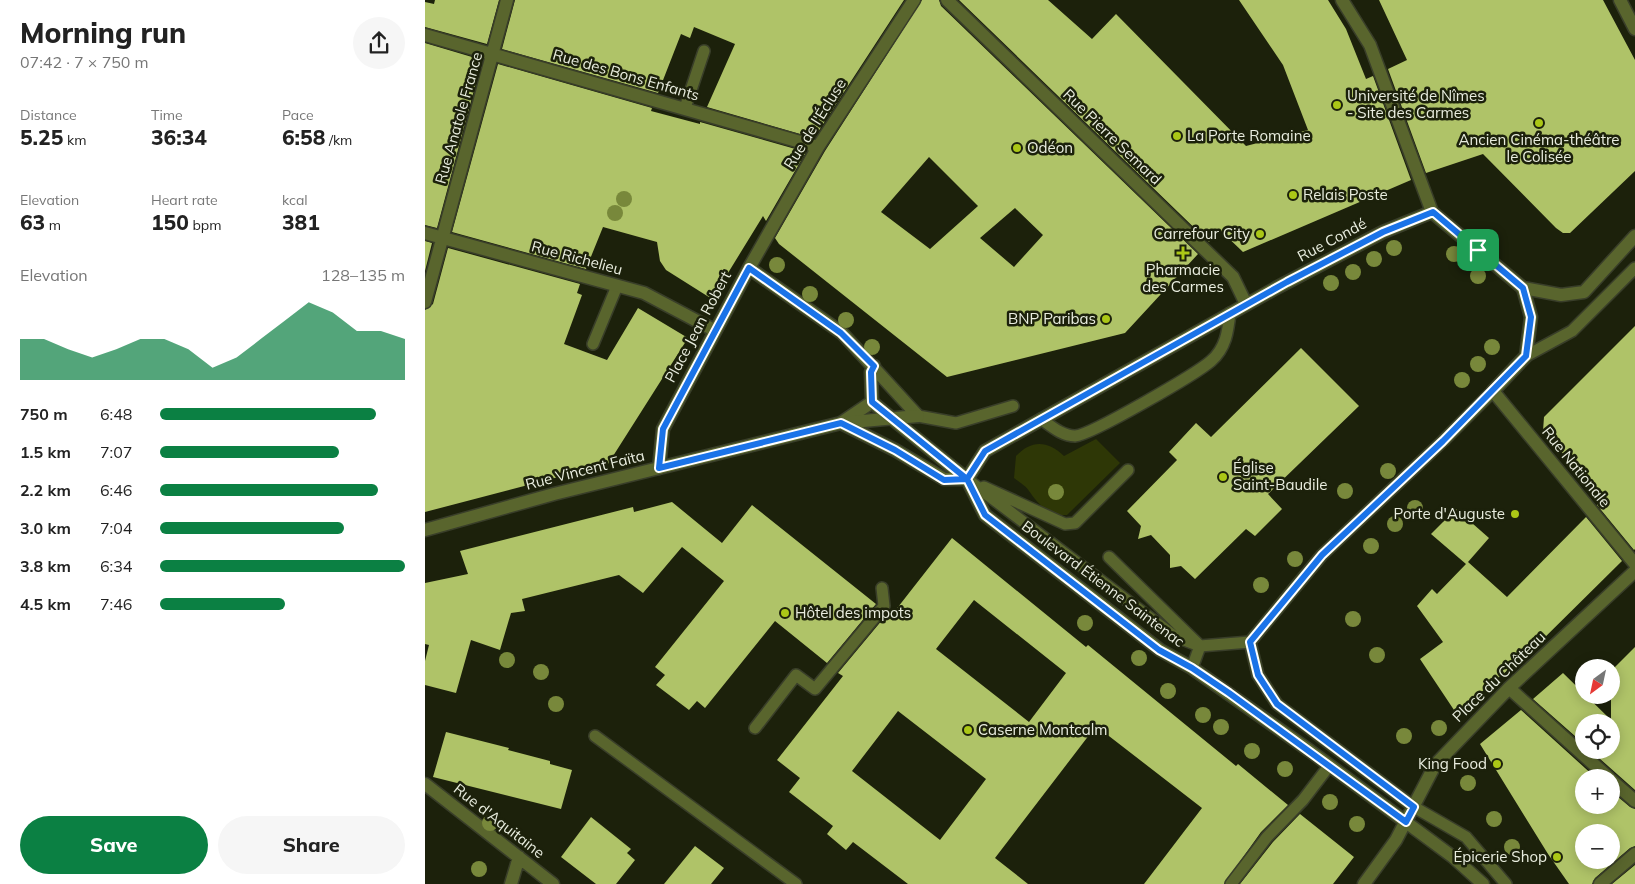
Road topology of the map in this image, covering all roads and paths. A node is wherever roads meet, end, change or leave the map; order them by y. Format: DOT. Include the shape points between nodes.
graph roads {
  1 [pos="507,0"];
  2 [pos="914,0"];
  3 [pos="947,0"];
  4 [pos="1342,0"];
  5 [pos="1620,0"];
  6 [pos="1635,29"];
  7 [pos="425,35"];
  8 [pos="704,51"];
  9 [pos="493,54"];
  10 [pos="685,108"];
  11 [pos="819,147"];
  12 [pos="1433,212"];
  13 [pos="425,233"];
  14 [pos="1635,236"];
  15 [pos="442,237"];
  16 [pos="749,268"];
  17 [pos="1635,268"];
  18 [pos="617,286"];
  19 [pos="1523,288"];
  20 [pos="425,302"];
  21 [pos="1247,304"];
  22 [pos="1230,313"];
  23 [pos="714,330"];
  24 [pos="593,344"];
  25 [pos="1526,356"];
  26 [pos="874,366"];
  27 [pos="1493,391"];
  28 [pos="872,402"];
  29 [pos="1013,406"];
  30 [pos="917,416"];
  31 [pos="890,417"];
  32 [pos="1041,419"];
  33 [pos="841,423"];
  34 [pos="659,468"];
  35 [pos="1128,470"];
  36 [pos="967,479"];
  37 [pos="425,530"];
  38 [pos="1109,557"];
  39 [pos="1635,564"];
  40 [pos="1635,571"];
  41 [pos="882,588"];
  42 [pos="1250,642"];
  43 [pos="1200,646"];
  44 [pos="1192,668"];
  45 [pos="1509,688"];
  46 [pos="755,728"];
  47 [pos="595,736"];
  48 [pos="1329,766"];
  49 [pos="1600,769"];
  50 [pos="425,784"];
  51 [pos="1620,787"];
  52 [pos="1635,801"];
  53 [pos="1414,807"];
  54 [pos="1406,822"];
  55 [pos="1635,854"];
  56 [pos="519,857"];
  57 [pos="511,884"];
  58 [pos="553,884"];
  59 [pos="797,884"];
  60 [pos="1231,884"];
  61 [pos="1364,884"];
  62 [pos="1483,884"];
  63 [pos="1506,884"];
  64 [pos="1601,884"];
  1 -- 9 [label="street, Rue Anatole France"];
  2 -- 11 [label="street, Rue de l'Écluse"];
  3 -- 21 [label="street, Rue Pierre Semard" via="1233,277"];
  4 -- 12 [label="street" via="1370,46"];
  5 -- 6 [label="street"];
  7 -- 9 [label="street, Rue des Bons Enfants"];
  8 -- 10 [label="lane"];
  9 -- 10 [label="street, Rue des Bons Enfants"];
  9 -- 15 [label="street, Rue Anatole France"];
  10 -- 11 [label="street, Rue des Bons Enfants"];
  11 -- 16 [label="street, Rue de l'Écluse"];
  12 -- 19 [label="street"];
  12 -- 21 [label="street, Rue Condé" via="1383,232"];
  13 -- 15 [label="street, Rue Richelieu"];
  14 -- 19 [label="street" via="1584,292 1561,295"];
  15 -- 18 [label="street, Rue Richelieu"];
  15 -- 20 [label="street, Rue Anatole France"];
  16 -- 23 [label="street, Place Jean Robert"];
  16 -- 26 [label="street, Place Jean Robert" via="841,333"];
  17 -- 25 [label="lane" via="1572,331"];
  18 -- 23 [label="street, Rue Richelieu" via="644,294"];
  18 -- 24 [label="lane"];
  19 -- 25 [label="street" via="1531,317"];
  21 -- 22 [label="street, Rue Condé"];
  22 -- 32 [label="street, Rue Condé"];
  22 -- 32 [label="lane" via="1225,341 1212,361 1087,433 1073,436 1057,431"];
  23 -- 34 [label="street, Place Jean Robert" via="663,429"];
  25 -- 27 [label="street"];
  26 -- 28 [label="street" via="871,372"];
  26 -- 30 [label="street, Place Jean Robert"];
  27 -- 39 [label="street, Rue Nationale"];
  27 -- 42 [label="lane" via="1322,555"];
  28 -- 31 [label="street"];
  28 -- 33 [label="street"];
  29 -- 30 [label="lane" via="956,423"];
  30 -- 31 [label="street"];
  31 -- 33 [label="street"];
  31 -- 36 [label="street"];
  32 -- 36 [label="street" via="985,451"];
  33 -- 34 [label="street, Rue Vincent Faïta"];
  33 -- 36 [label="street" via="895,450 944,480"];
  34 -- 37 [label="street, Rue Vincent Faïta"];
  35 -- 36 [label="lane" via="1077,522 1065,524"];
  36 -- 43 [label="lane" via="1174,636"];
  36 -- 44 [label="street, Boulevard Étienne Saintenac" via="985,515 1159,650"];
  38 -- 43 [label="lane"];
  40 -- 45 [label="street, Place du Château"];
  41 -- 46 [label="lane" via="884,606 815,689 796,675"];
  42 -- 43 [label="lane"];
  42 -- 53 [label="lane" via="1258,675 1277,704"];
  43 -- 44 [label="lane"];
  44 -- 48 [label="street, Boulevard Étienne Saintenac"];
  45 -- 49 [label="street"];
  45 -- 53 [label="street, Place du Château" via="1435,764"];
  47 -- 59 [label="lane"];
  48 -- 54 [label="street, Boulevard Étienne Saintenac"];
  48 -- 60 [label="lane"];
  50 -- 56 [label="street, Rue d'Aquitaine"];
  51 -- 52 [label="street"];
  53 -- 54 [label="street, Place du Château"];
  53 -- 63 [label="lane" via="1466,837"];
  54 -- 61 [label="street, Place du Château"];
  54 -- 62 [label="street, Boulevard Étienne Saintenac"];
  55 -- 64 [label="street"];
  56 -- 57 [label="street"];
  56 -- 58 [label="street, Rue d'Aquitaine"];
}
